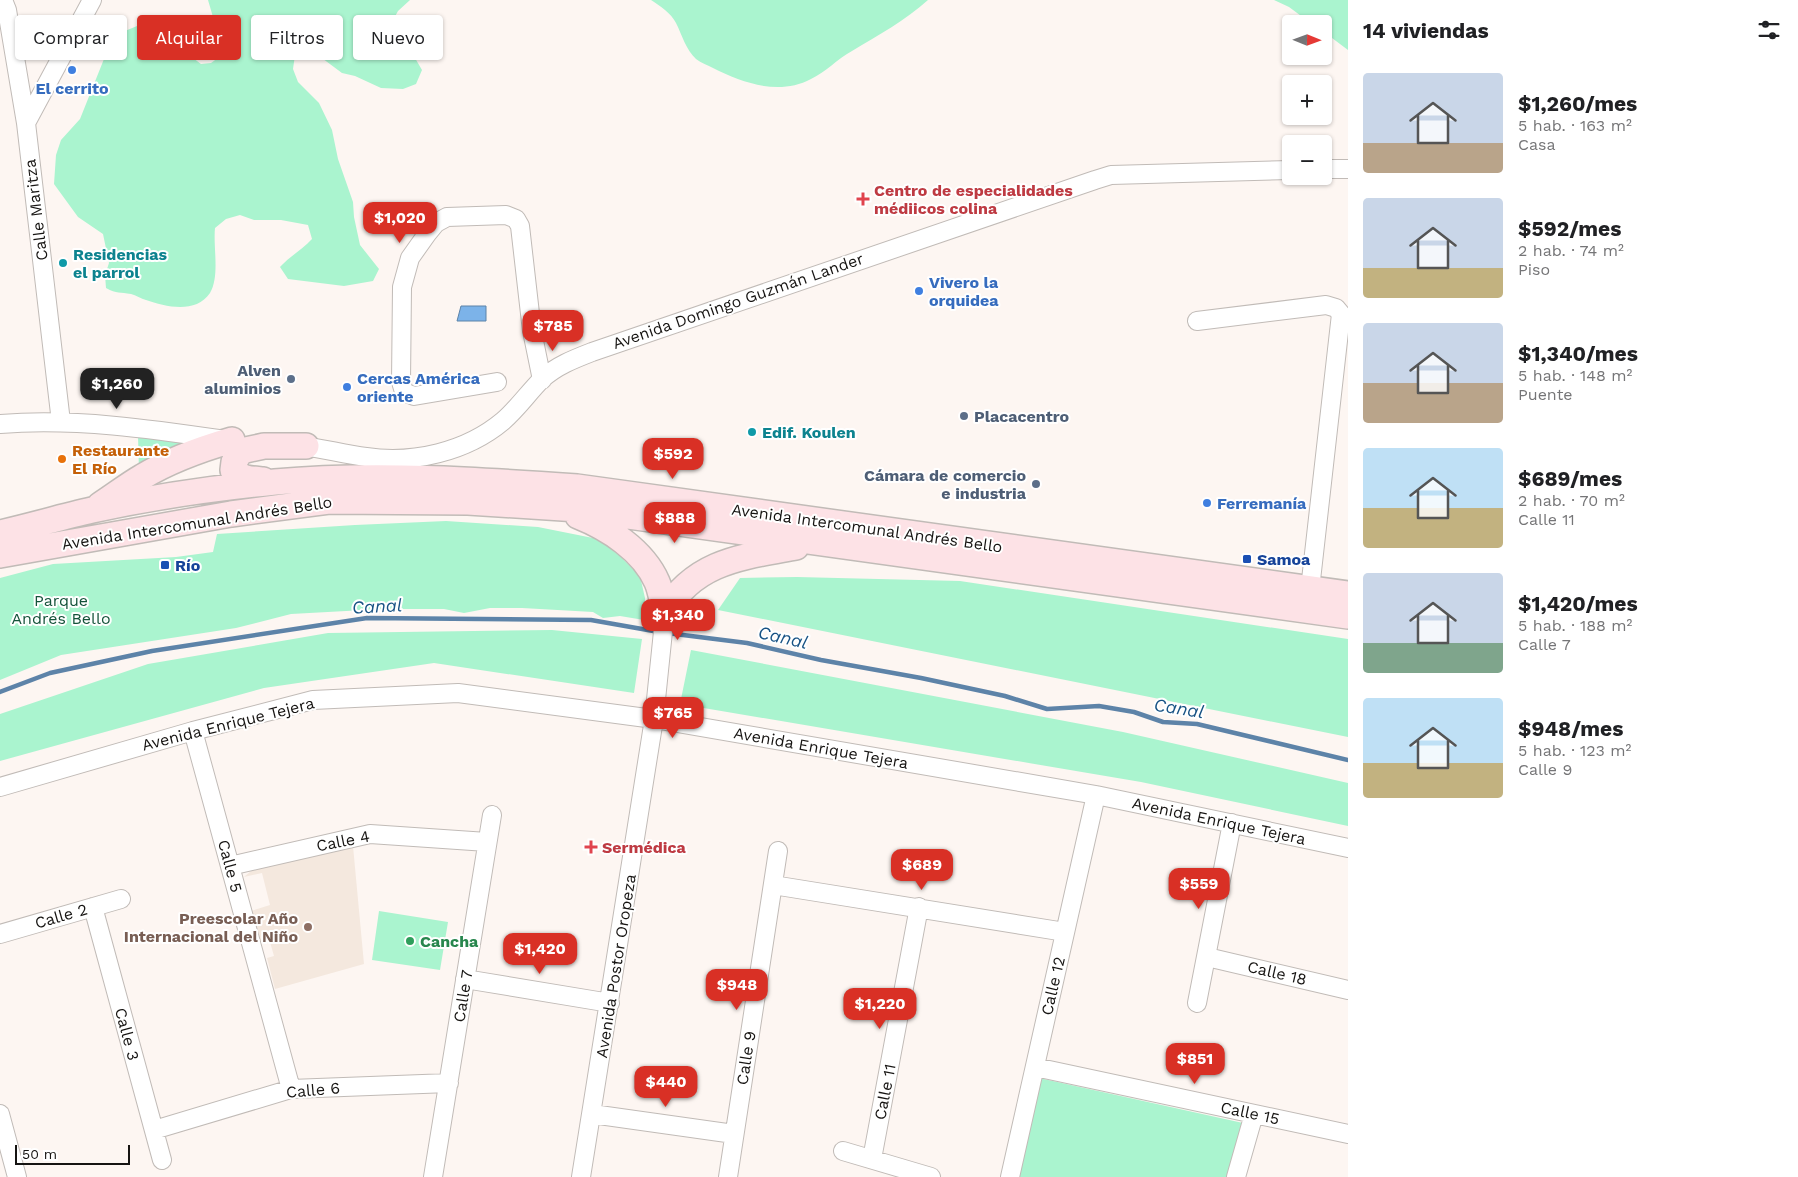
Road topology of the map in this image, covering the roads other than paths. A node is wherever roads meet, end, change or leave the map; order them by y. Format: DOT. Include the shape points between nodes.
graph roads {
  1 [pos="92,0"];
  2 [pos="3,7"];
  3 [pos="26,124"];
  4 [pos="1332,169"];
  5 [pos="1348,169"];
  6 [pos="1282,170"];
  7 [pos="1197,320"];
  8 [pos="542,380"];
  9 [pos="497,382"];
  10 [pos="61,422"];
  11 [pos="0,424"];
  12 [pos="232,440"];
  13 [pos="306,446"];
  14 [pos="275,482"];
  15 [pos="544,506"];
  16 [pos="92,510"];
  17 [pos="0,533"];
  18 [pos="817,543"];
  19 [pos="0,555"];
  20 [pos="1310,589"];
  21 [pos="1348,594"];
  22 [pos="665,612"];
  23 [pos="1348,616"];
  24 [pos="654,719"];
  25 [pos="193,730"];
  26 [pos="0,786"];
  27 [pos="1096,795"];
  28 [pos="492,815"];
  29 [pos="1232,824"];
  30 [pos="488,842"];
  31 [pos="1348,848"];
  32 [pos="778,851"];
  33 [pos="230,866"];
  34 [pos="773,885"];
  35 [pos="121,899"];
  36 [pos="93,907"];
  37 [pos="919,907"];
  38 [pos="1065,932"];
  39 [pos="0,934"];
  40 [pos="1207,957"];
  41 [pos="465,979"];
  42 [pos="1348,990"];
  43 [pos="610,1003"];
  44 [pos="1198,1003"];
  45 [pos="1035,1067"];
  46 [pos="449,1083"];
  47 [pos="291,1089"];
  48 [pos="0,1114"];
  49 [pos="592,1114"];
  50 [pos="1254,1114"];
  51 [pos="154,1130"];
  52 [pos="734,1134"];
  53 [pos="1348,1134"];
  54 [pos="843,1151"];
  55 [pos="872,1158"];
  56 [pos="162,1160"];
  57 [pos="17,1177"];
  58 [pos="434,1177"];
  59 [pos="581,1177"];
  60 [pos="728,1177"];
  61 [pos="931,1177"];
  62 [pos="1010,1177"];
  63 [pos="1236,1177"];
  1 -- 3 [label="street"];
  2 -- 3 [label="street, Calle Maritza"];
  3 -- 10 [label="street, Calle Maritza"];
  4 -- 5 [label="street"];
  6 -- 8 [label="street, Avenida Domingo Guzmán Lander" via="1111,175 628,338 562,364"];
  7 -- 20 [label="street" via="1326,305 1336,308 1341,314"];
  8 -- 9 [label="street" via="532,331 520,226 516,219 506,215 447,217 436,223 410,258 402,287 401,382 404,392 414,396"];
  8 -- 13 [label="street, Avenida Domingo Guzmán Lander" via="495,428 449,450 420,458 367,458"];
  10 -- 11 [label="street, Avenida Domingo Guzmán Lander"];
  10 -- 12 [label="street, Avenida Domingo Guzmán Lander"];
  12 -- 13 [label="street, Avenida Domingo Guzmán Lander"];
  12 -- 16 [label="main road" via="170,462"];
  13 -- 14 [label="main road" via="250,448 237,456 233,470 238,475"];
  14 -- 16 [label="main road, Avenida Intercomunal Andrés Bello"];
  14 -- 20 [label="main road, Avenida Intercomunal Andrés Bello" via="467,480 577,487"];
  15 -- 18 [label="main road, Avenida Intercomunal Andrés Bello"];
  15 -- 19 [label="main road, Avenida Intercomunal Andrés Bello" via="329,501 231,514"];
  15 -- 22 [label="main road" via="594,522 620,539 640,557 656,581"];
  16 -- 17 [label="main road, Avenida Intercomunal Andrés Bello"];
  18 -- 22 [label="main road" via="766,552 699,573 684,586"];
  18 -- 23 [label="main road, Avenida Intercomunal Andrés Bello"];
  20 -- 21 [label="main road, Avenida Intercomunal Andrés Bello"];
  22 -- 24 [label="street, Avenida Postor Oropeza"];
  24 -- 25 [label="street, Avenida Enrique Tejera" via="458,694 313,700"];
  24 -- 27 [label="street, Avenida Enrique Tejera"];
  24 -- 43 [label="street, Avenida Postor Oropeza"];
  25 -- 26 [label="street, Avenida Enrique Tejera"];
  25 -- 33 [label="street, Calle 5"];
  27 -- 29 [label="street, Avenida Enrique Tejera"];
  27 -- 38 [label="street, Calle 12"];
  28 -- 30 [label="street, Calle 7"];
  29 -- 31 [label="street, Avenida Enrique Tejera"];
  29 -- 40 [label="street"];
  30 -- 33 [label="street, Calle 4" via="370,834"];
  30 -- 41 [label="street, Calle 7"];
  32 -- 34 [label="street, Calle 9"];
  33 -- 47 [label="street, Calle 5"];
  34 -- 37 [label="street"];
  34 -- 52 [label="street, Calle 9"];
  35 -- 36 [label="street, Calle 2"];
  36 -- 39 [label="street, Calle 2"];
  36 -- 51 [label="street, Calle 3"];
  37 -- 38 [label="street"];
  37 -- 55 [label="street, Calle 11"];
  38 -- 45 [label="street, Calle 12"];
  40 -- 42 [label="street, Calle 18"];
  40 -- 44 [label="street"];
  41 -- 43 [label="street"];
  41 -- 46 [label="street, Calle 7"];
  43 -- 49 [label="street, Avenida Postor Oropeza"];
  45 -- 50 [label="street, Calle 15"];
  45 -- 62 [label="street, Calle 12"];
  46 -- 47 [label="street, Calle 6"];
  46 -- 58 [label="street, Calle 7"];
  47 -- 51 [label="street, Calle 6"];
  48 -- 57 [label="street"];
  49 -- 52 [label="street"];
  49 -- 59 [label="street, Avenida Postor Oropeza"];
  50 -- 53 [label="street, Calle 15"];
  50 -- 63 [label="street"];
  51 -- 56 [label="street, Calle 3"];
  52 -- 60 [label="street, Calle 9"];
  54 -- 55 [label="street"];
  55 -- 61 [label="street"];
}
